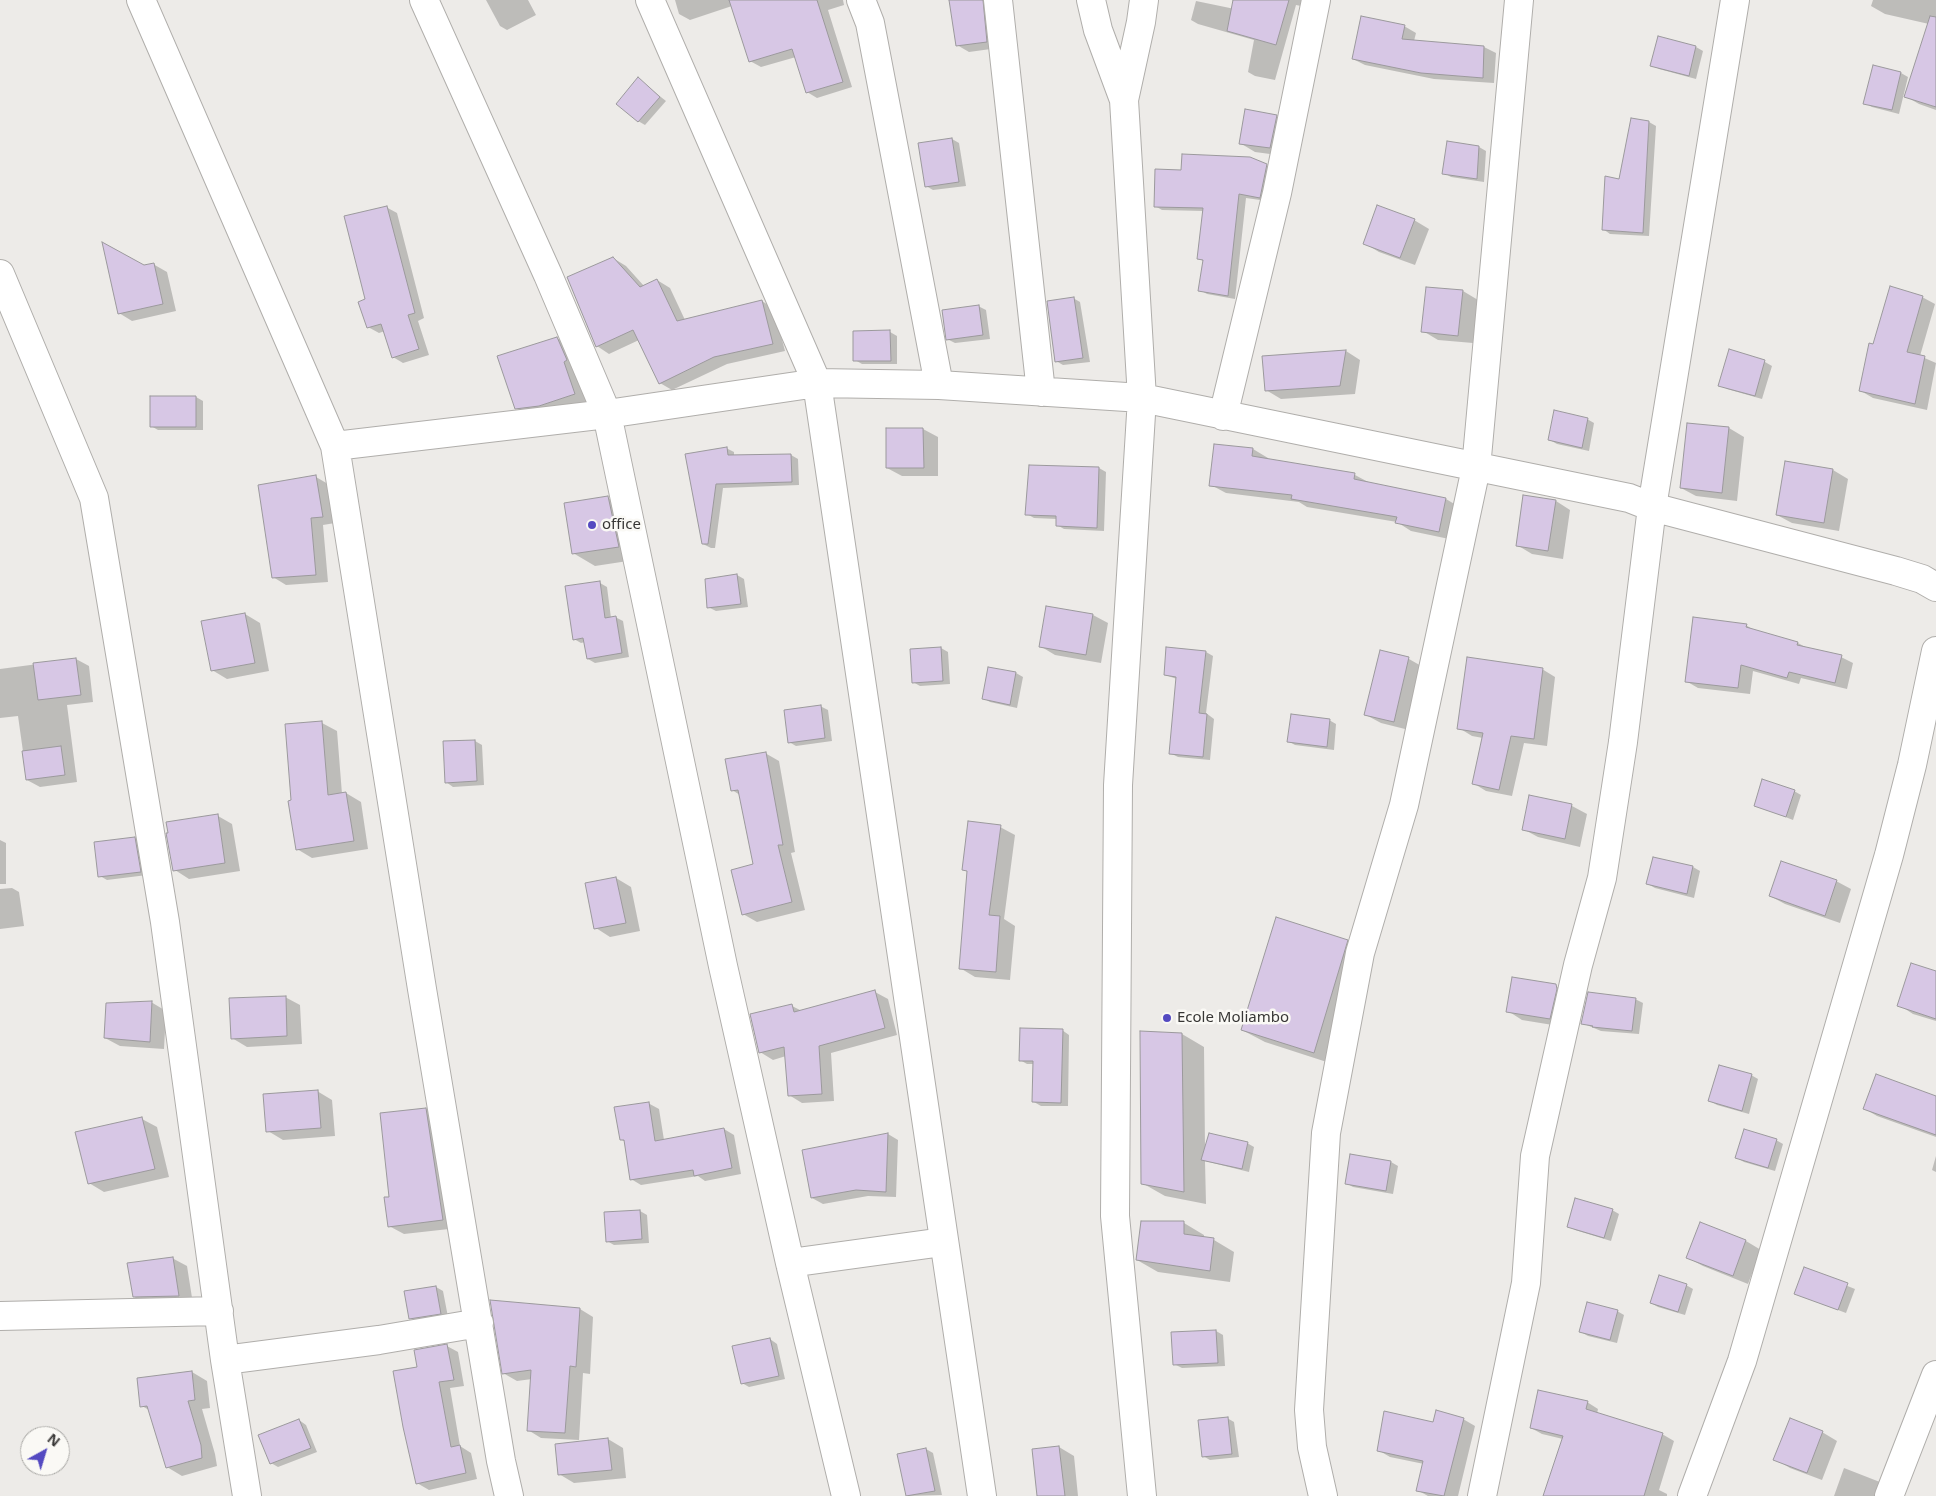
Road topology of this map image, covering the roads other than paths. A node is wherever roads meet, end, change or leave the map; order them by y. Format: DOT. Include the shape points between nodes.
graph roads {
  1 [pos="141,0"];
  2 [pos="424,0"];
  3 [pos="650,0"];
  4 [pos="861,0"];
  5 [pos="998,0"];
  6 [pos="1091,0"];
  7 [pos="1144,0"];
  8 [pos="1316,0"];
  9 [pos="1519,0"];
  10 [pos="1735,0"];
  11 [pos="1124,100"];
  12 [pos="0,274"];
  13 [pos="816,383"];
  14 [pos="939,385"];
  15 [pos="1042,392"];
  16 [pos="1142,398"];
  17 [pos="607,414"];
  18 [pos="1223,416"];
  19 [pos="335,446"];
  20 [pos="1476,468"];
  21 [pos="1652,507"];
  22 [pos="1936,587"];
  23 [pos="1936,651"];
  24 [pos="943,1242"];
  25 [pos="790,1263"];
  26 [pos="219,1311"];
  27 [pos="0,1316"];
  28 [pos="479,1323"];
  29 [pos="225,1360"];
  30 [pos="1936,1375"];
  31 [pos="247,1496"];
  32 [pos="509,1496"];
  33 [pos="846,1496"];
  34 [pos="982,1496"];
  35 [pos="1142,1496"];
  36 [pos="1323,1496"];
  37 [pos="1482,1496"];
  38 [pos="1692,1496"];
  39 [pos="1889,1496"];
  1 -- 19 [label="street"];
  2 -- 17 [label="street"];
  3 -- 13 [label="street"];
  4 -- 14 [label="street" via="870,23"];
  5 -- 15 [label="street"];
  6 -- 11 [label="street" via="1098,30"];
  7 -- 11 [label="street"];
  8 -- 18 [label="street" via="1278,193"];
  9 -- 20 [label="street"];
  10 -- 21 [label="street"];
  11 -- 16 [label="street"];
  12 -- 26 [label="street" via="94,498 165,922"];
  13 -- 14 [label="street"];
  13 -- 17 [label="street"];
  13 -- 24 [label="street"];
  14 -- 15 [label="street"];
  15 -- 16 [label="street"];
  16 -- 18 [label="street"];
  16 -- 35 [label="street" via="1118,785 1115,1216"];
  17 -- 19 [label="street"];
  17 -- 25 [label="street" via="723,966"];
  18 -- 20 [label="street"];
  19 -- 28 [label="street"];
  20 -- 21 [label="street" via="1629,498"];
  20 -- 36 [label="street" via="1404,805 1360,953 1326,1133 1309,1410 1312,1446"];
  21 -- 22 [label="street" via="1896,571"];
  21 -- 37 [label="street" via="1623,742 1602,878 1578,965 1535,1156 1526,1283"];
  23 -- 38 [label="street" via="1912,766 1883,874 1742,1361"];
  24 -- 25 [label="street"];
  24 -- 34 [label="street"];
  25 -- 33 [label="street"];
  26 -- 27 [label="street"];
  26 -- 29 [label="street"];
  28 -- 29 [label="street"];
  28 -- 32 [label="street"];
  29 -- 31 [label="street"];
  30 -- 39 [label="street"];
}
